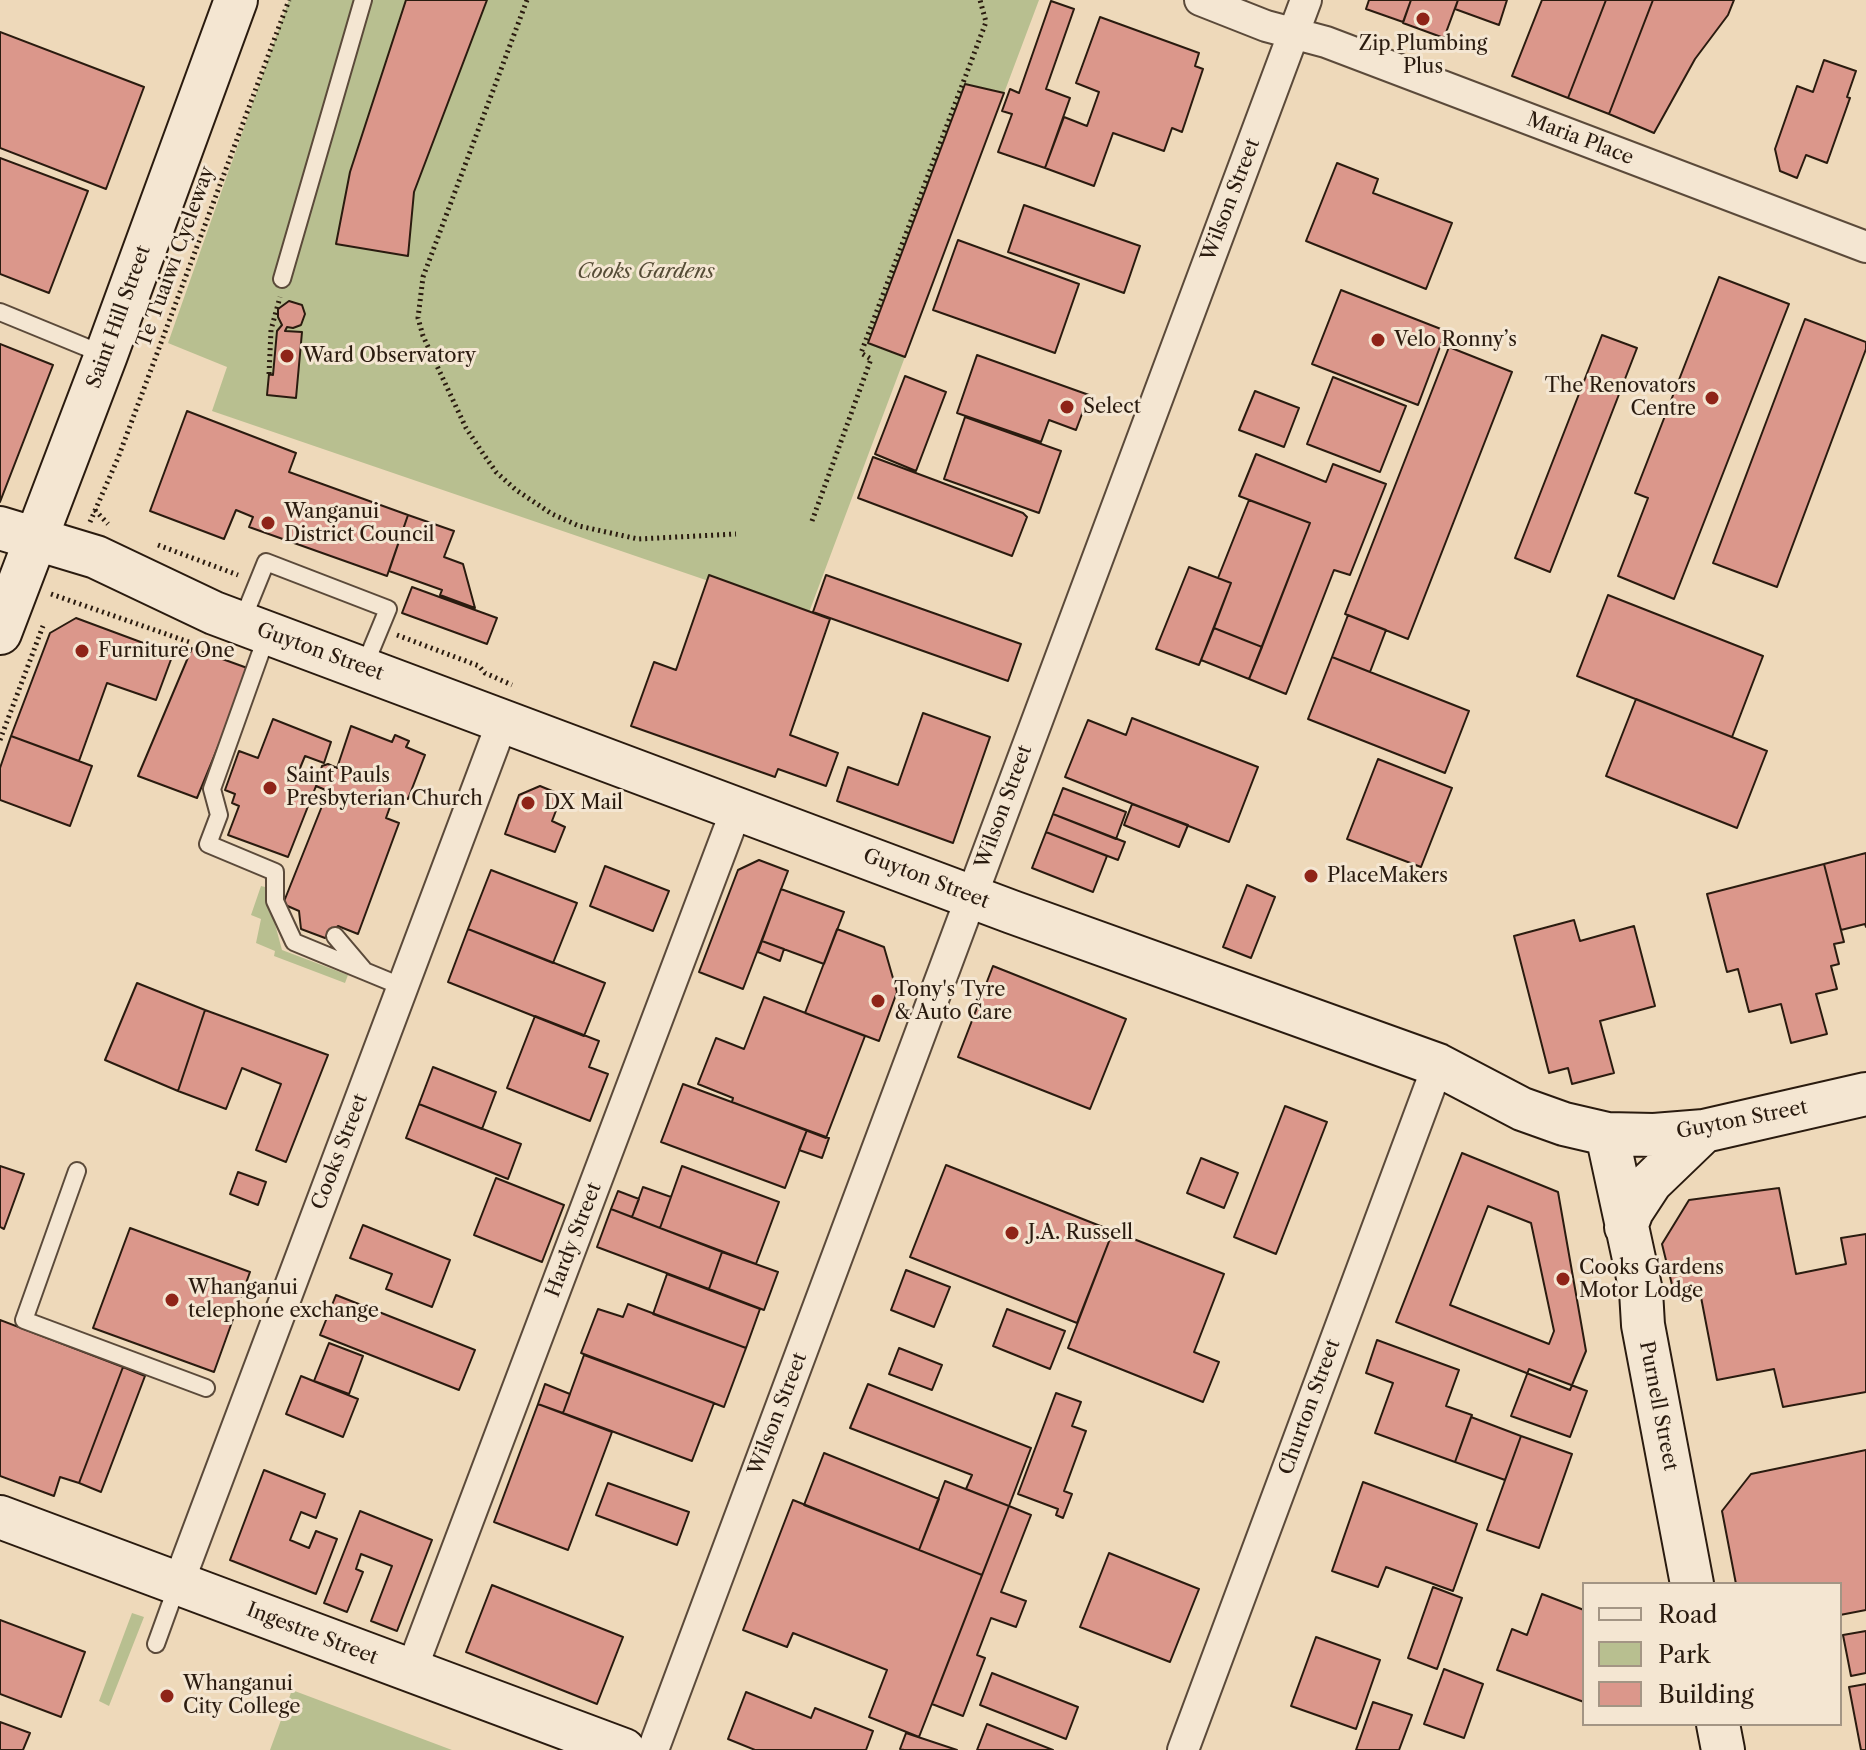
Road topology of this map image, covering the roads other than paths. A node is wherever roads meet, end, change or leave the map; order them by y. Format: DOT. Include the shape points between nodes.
graph roads {
  1 [pos="363,0"];
  2 [pos="1200,0"];
  3 [pos="1306,0"];
  4 [pos="230,4"];
  5 [pos="1294,33"];
  6 [pos="1866,247"];
  7 [pos="282,279"];
  8 [pos="0,312"];
  9 [pos="106,355"];
  10 [pos="18,534"];
  11 [pos="255,627"];
  12 [pos="0,633"];
  13 [pos="363,668"];
  14 [pos="503,720"];
  15 [pos="737,808"];
  16 [pos="972,896"];
  17 [pos="335,936"];
  18 [pos="364,970"];
  19 [pos="403,987"];
  20 [pos="1438,1065"];
  21 [pos="1866,1094"];
  22 [pos="1704,1131"];
  23 [pos="1607,1134"];
  24 [pos="77,1171"];
  25 [pos="1626,1227"];
  26 [pos="206,1388"];
  27 [pos="0,1517"];
  28 [pos="1692,1582"];
  29 [pos="178,1584"];
  30 [pos="156,1644"];
  31 [pos="411,1671"];
  32 [pos="1718,1726"];
  33 [pos="624,1750"];
  34 [pos="653,1750"];
  35 [pos="1183,1750"];
  36 [pos="1723,1750"];
  1 -- 7 [label="lane"];
  2 -- 5 [label="street, Maria Place"];
  3 -- 5 [label="street, Wilson Street"];
  4 -- 9 [label="main road, Saint Hill Street"];
  5 -- 6 [label="street, Maria Place"];
  5 -- 16 [label="street, Wilson Street"];
  8 -- 9 [label="lane"];
  9 -- 10 [label="main road, Saint Hill Street"];
  10 -- 11 [label="main road, Guyton Street" via="96,557"];
  10 -- 12 [label="main road, Saint Hill Street"];
  11 -- 13 [label="main road, Guyton Street"];
  11 -- 13 [label="lane" via="266,562 388,609"];
  11 -- 18 [label="lane" via="212,789 219,815 208,844 275,872 275,901 294,942"];
  13 -- 14 [label="main road, Guyton Street"];
  14 -- 15 [label="main road, Guyton Street"];
  14 -- 19 [label="street, Cooks Street"];
  15 -- 16 [label="main road, Guyton Street"];
  15 -- 31 [label="street, Hardy Street"];
  16 -- 20 [label="main road, Guyton Street"];
  16 -- 34 [label="street, Wilson Street"];
  17 -- 18 [label="lane"];
  18 -- 19 [label="lane"];
  19 -- 29 [label="street, Cooks Street"];
  20 -- 23 [label="main road, Guyton Street" via="1522,1109"];
  20 -- 35 [label="street, Churton Street"];
  21 -- 22 [label="main road, Guyton Street"];
  22 -- 23 [label="main road, Guyton Street"];
  22 -- 25 [label="main road" via="1651,1182"];
  23 -- 25 [label="main road, Purnell Street"];
  24 -- 26 [label="lane" via="24,1320"];
  25 -- 28 [label="main road, Purnell Street"];
  27 -- 29 [label="main road, Ingestre Street"];
  29 -- 30 [label="lane"];
  29 -- 31 [label="main road, Ingestre Street"];
  31 -- 33 [label="main road, Ingestre Street"];
  32 -- 36 [label="main road"];
}
